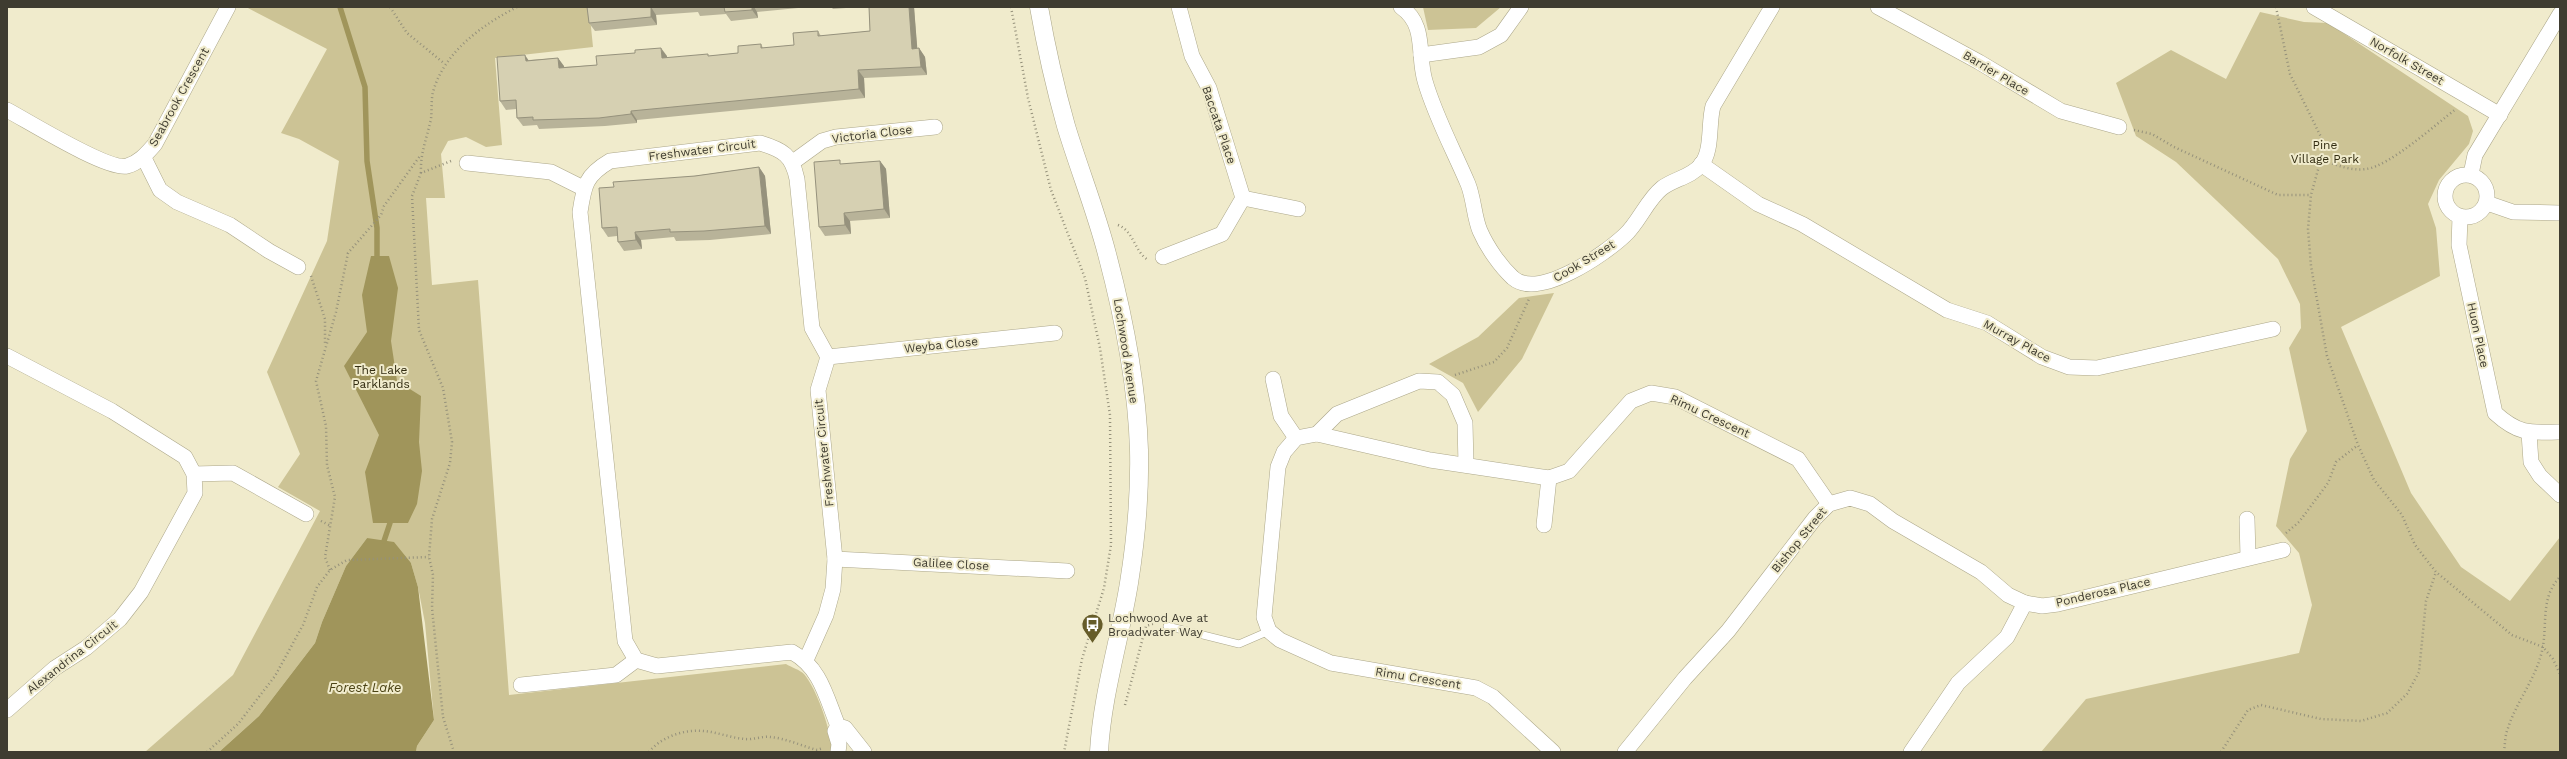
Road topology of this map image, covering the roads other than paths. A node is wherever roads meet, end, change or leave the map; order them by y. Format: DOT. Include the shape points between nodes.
graph roads {
  1 [pos="228,7"];
  2 [pos="1040,7"];
  3 [pos="1179,7"];
  4 [pos="1401,7"];
  5 [pos="1522,7"];
  6 [pos="1772,7"];
  7 [pos="1878,7"];
  8 [pos="2314,7"];
  9 [pos="2560,14"];
  10 [pos="1421,55"];
  11 [pos="7,110"];
  12 [pos="2500,115"];
  13 [pos="935,127"];
  14 [pos="2119,127"];
  15 [pos="144,158"];
  16 [pos="793,162"];
  17 [pos="467,163"];
  18 [pos="1701,164"];
  19 [pos="2471,174"];
  20 [pos="583,188"];
  21 [pos="1243,198"];
  22 [pos="2487,203"];
  23 [pos="1298,209"];
  24 [pos="2560,213"];
  25 [pos="2460,217"];
  26 [pos="1163,257"];
  27 [pos="298,267"];
  28 [pos="2273,329"];
  29 [pos="1054,333"];
  30 [pos="7,356"];
  31 [pos="828,357"];
  32 [pos="1273,379"];
  33 [pos="2560,432"];
  34 [pos="2528,433"];
  35 [pos="1317,434"];
  36 [pos="1296,438"];
  37 [pos="1466,465"];
  38 [pos="194,474"];
  39 [pos="1549,478"];
  40 [pos="2560,495"];
  41 [pos="1829,504"];
  42 [pos="306,514"];
  43 [pos="2247,519"];
  44 [pos="1544,525"];
  45 [pos="2283,550"];
  46 [pos="2248,557"];
  47 [pos="835,559"];
  48 [pos="1067,571"];
  49 [pos="2025,603"];
  50 [pos="1167,626"];
  51 [pos="1269,631"];
  52 [pos="636,660"];
  53 [pos="806,660"];
  54 [pos="522,685"];
  55 [pos="7,710"];
  56 [pos="838,726"];
  57 [pos="1100,727"];
  58 [pos="838,748"];
  59 [pos="864,752"];
  60 [pos="1088,752"];
  61 [pos="1098,752"];
  62 [pos="1553,752"];
  63 [pos="1625,752"];
  64 [pos="1911,752"];
  1 -- 15 [label="street, Seabrook Crescent" via="155,144"];
  2 -- 57 [label="street, Lochwood Avenue" via="1048,55 1064,119 1095,216 1122,314 1133,377 1139,450 1137,518 1129,583"];
  3 -- 21 [label="street, Baccata Place" via="1192,56 1209,88"];
  4 -- 10 [label="street, Cook Street" via="1412,15 1418,30"];
  5 -- 10 [label="street" via="1501,35 1479,48"];
  6 -- 18 [label="street" via="1713,106 1709,121 1708,150"];
  7 -- 14 [label="street, Barrier Place" via="1979,62 2061,111"];
  8 -- 12 [label="street, Norfolk Street"];
  9 -- 12 [label="street"];
  10 -- 18 [label="street, Cook Street" via="1425,81 1470,188 1480,231 1493,254 1514,279 1534,285 1556,280 1607,249 1626,235 1662,188 1692,172"];
  11 -- 15 [label="street, Seabrook Crescent" via="107,164 126,167"];
  12 -- 19 [label="street" via="2475,155"];
  13 -- 16 [label="street, Victoria Close" via="836,137 822,141"];
  15 -- 27 [label="street" via="160,190 177,202 230,225"];
  16 -- 20 [label="street, Freshwater Circuit" via="779,149 760,143 618,160 610,161 594,170"];
  16 -- 31 [label="street" via="797,179 812,328"];
  17 -- 20 [label="street" via="551,172"];
  18 -- 28 [label="street, Murray Place" via="1758,204 1802,224 1947,310 1987,323 2042,357 2070,367 2097,368"];
  19 -- 22 [label="street" via="2485,184"];
  19 -- 25 [label="street" via="2454,178 2445,192 2448,207"];
  20 -- 52 [label="street, Freshwater Circuit" via="580,212 625,641"];
  21 -- 23 [label="street"];
  21 -- 26 [label="street" via="1222,234"];
  22 -- 24 [label="street" via="2513,212"];
  22 -- 25 [label="street" via="2479,214"];
  25 -- 34 [label="street, Huon Place" via="2459,245 2495,413 2510,427"];
  29 -- 31 [label="street, Weyba Close"];
  30 -- 38 [label="street, Alexandrina Circuit" via="112,411 185,457"];
  31 -- 47 [label="street, Freshwater Circuit" via="818,390"];
  32 -- 36 [label="street" via="1281,416"];
  33 -- 34 [label="street, Huon Place"];
  34 -- 40 [label="street" via="2531,462 2540,476"];
  35 -- 36 [label="street, Rimu Crescent"];
  35 -- 37 [label="street, Rimu Crescent"];
  35 -- 37 [label="street" via="1337,414 1419,381 1438,382 1453,395 1465,423"];
  36 -- 51 [label="street" via="1284,452 1278,467 1264,617"];
  37 -- 39 [label="street, Rimu Crescent"];
  38 -- 42 [label="street" via="233,474"];
  38 -- 55 [label="street, Alexandrina Circuit" via="195,493 141,592 120,619 86,648 55,668"];
  39 -- 41 [label="street, Rimu Crescent" via="1569,471 1631,401 1651,393 1675,397 1798,459"];
  39 -- 44 [label="street"];
  41 -- 49 [label="street, Bishop Street" via="1850,498 1870,504 1894,522 1981,572 2008,595"];
  41 -- 63 [label="street, Bishop Street" via="1814,518 1728,631 1685,678"];
  43 -- 46 [label="street"];
  45 -- 46 [label="street, Ponderosa Place"];
  46 -- 49 [label="street, Ponderosa Place" via="2058,604 2042,606"];
  47 -- 48 [label="street, Galilee Close"];
  47 -- 53 [label="street, Freshwater Circuit" via="833,589 826,615"];
  49 -- 64 [label="street" via="2008,637 1958,683"];
  50 -- 51 [label="lane" via="1239,644"];
  51 -- 62 [label="street, Rimu Crescent" via="1280,640 1331,663 1476,688 1493,697"];
  52 -- 53 [label="street" via="657,666 792,652"];
  52 -- 54 [label="street" via="616,675"];
  53 -- 56 [label="street" via="817,674"];
  56 -- 58 [label="street" via="834,731"];
  56 -- 59 [label="street" via="845,728"];
  57 -- 60 [label="street, Lochwood Avenue"];
  57 -- 61 [label="street, Lochwood Avenue"];
}
